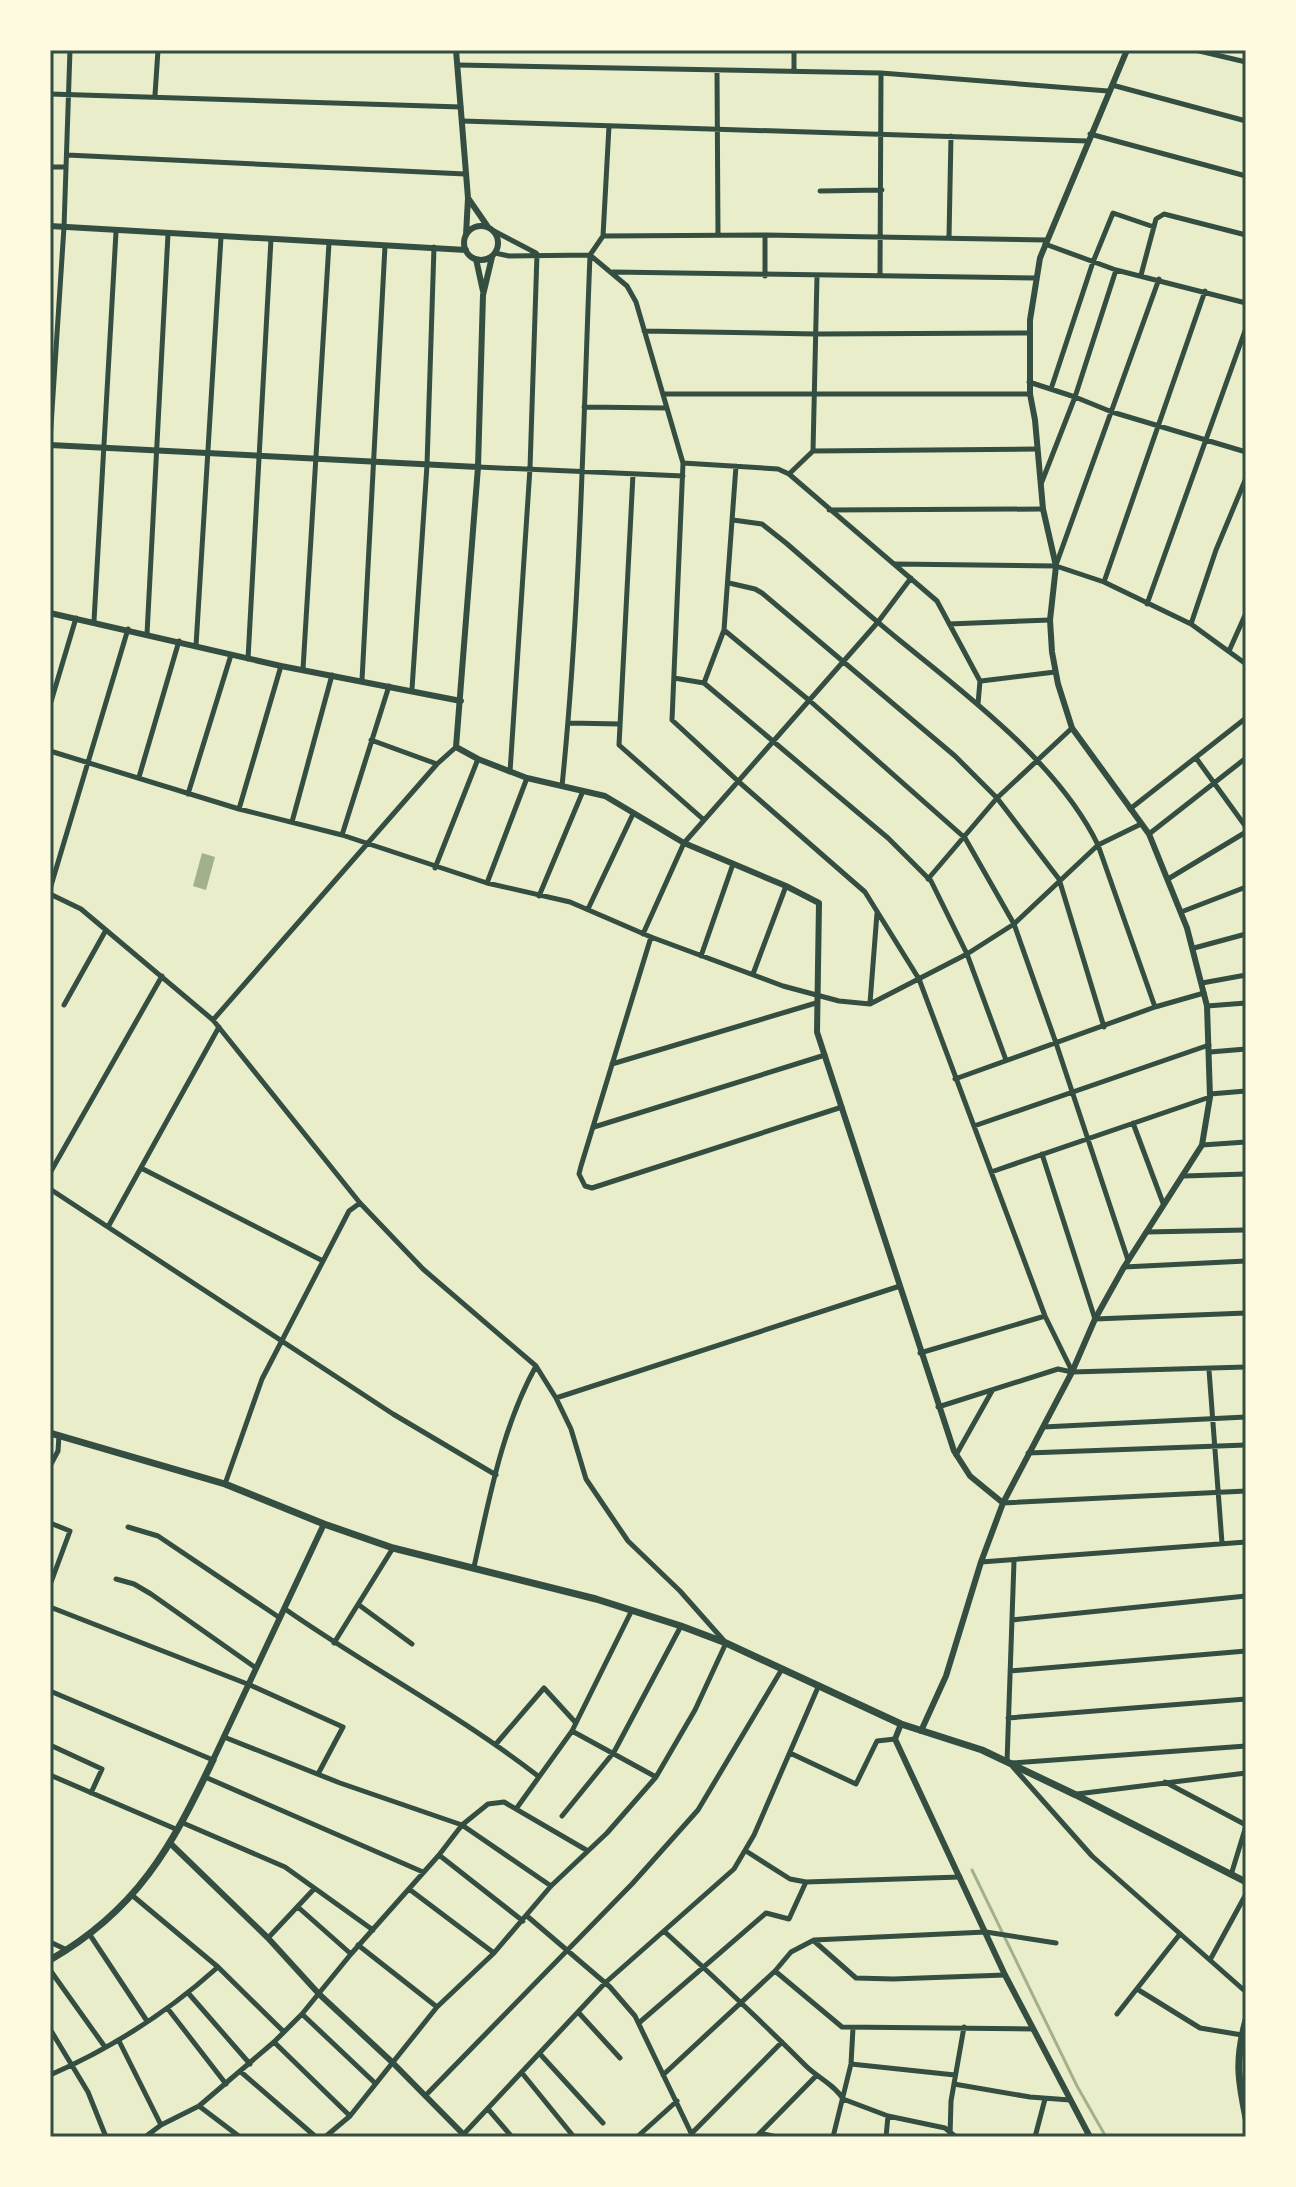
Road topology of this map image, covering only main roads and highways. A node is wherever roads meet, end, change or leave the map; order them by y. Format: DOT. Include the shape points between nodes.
graph roads {
  1 [pos="54,1434"];
  2 [pos="213,1760"];
  3 [pos="1246,1882"];
  4 [pos="50,1960"];
  5 [pos="1246,2020"];
  6 [pos="1243,2044"];
  7 [pos="1246,2118"];
  1 -- 3 [label="main road" via="225,1484 393,1548 681,1626 901,1724 982,1750"];
  2 -- 4 [label="main road" via="171,1844 133,1896 90,1935"];
  5 -- 6 [label="main road"];
  6 -- 7 [label="main road" via="1237,2056 1238,2083"];
}
